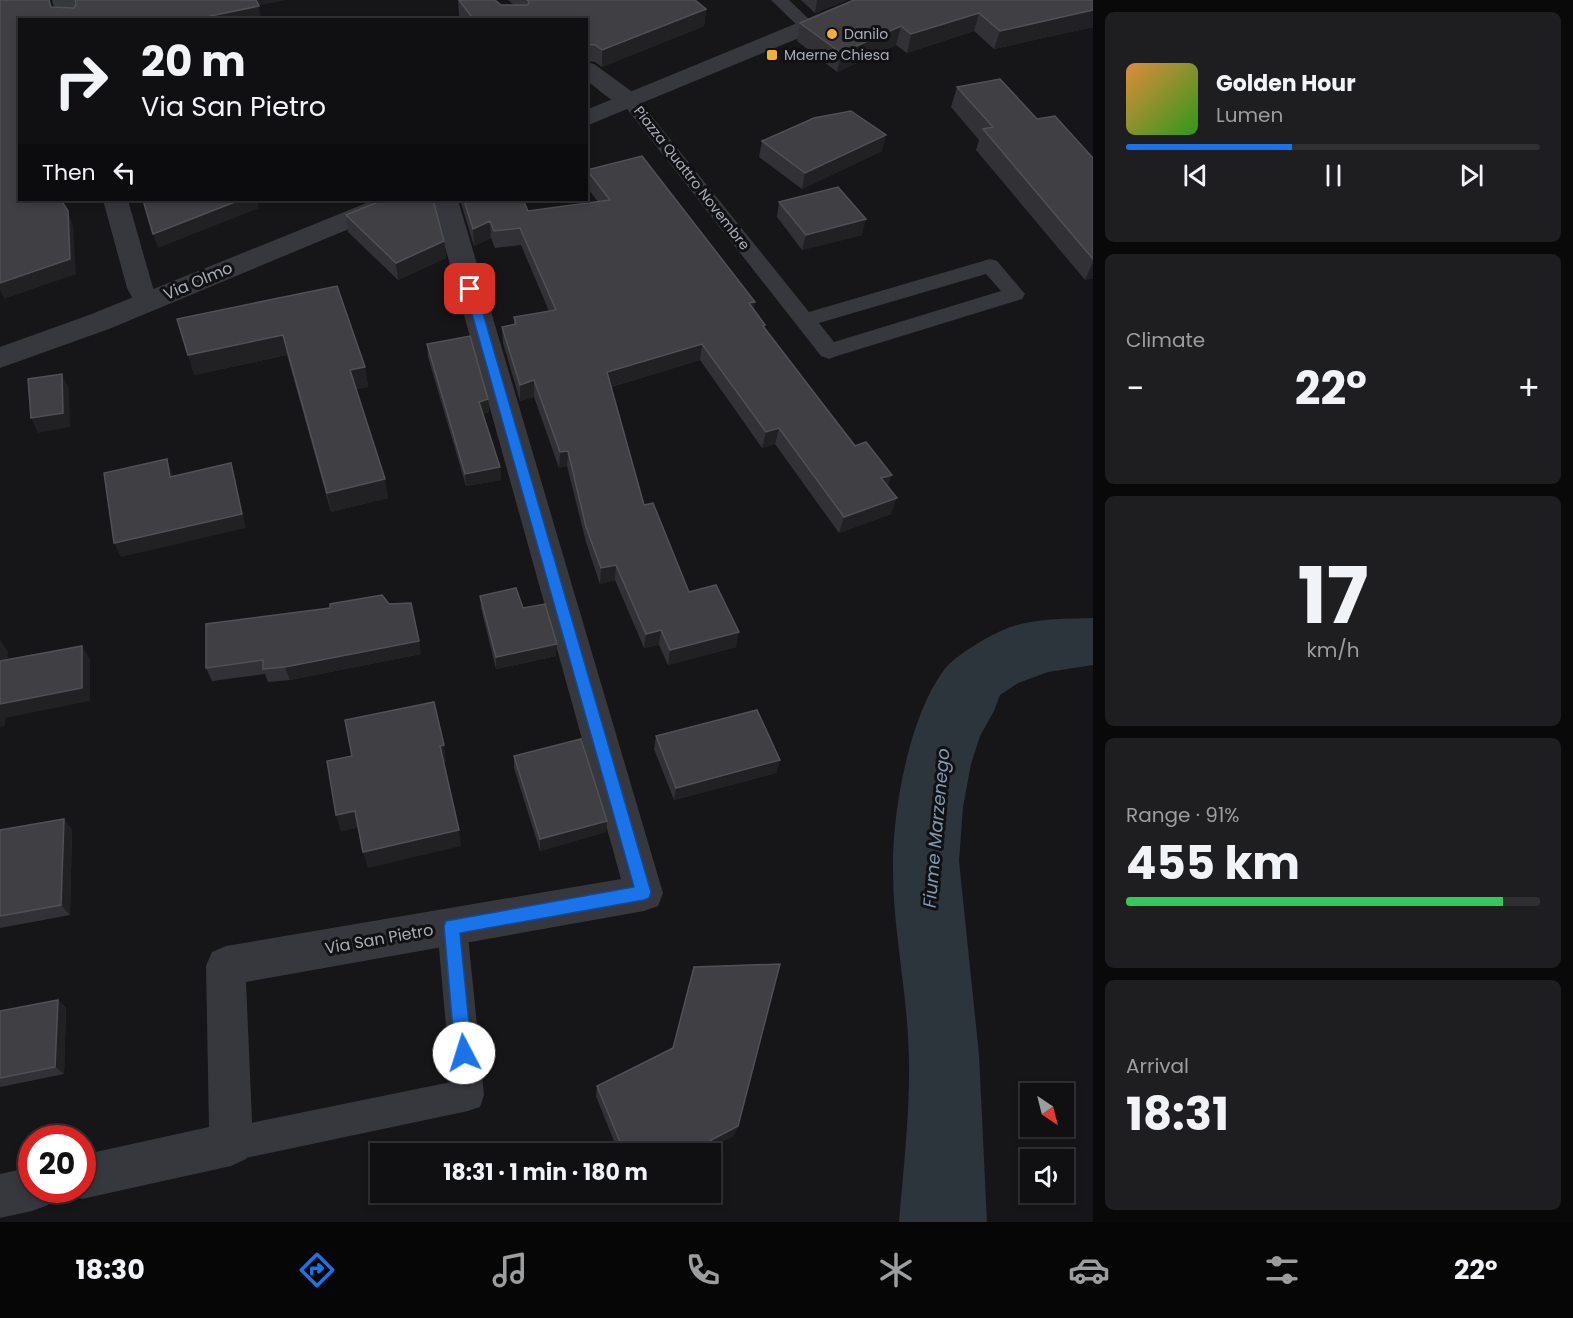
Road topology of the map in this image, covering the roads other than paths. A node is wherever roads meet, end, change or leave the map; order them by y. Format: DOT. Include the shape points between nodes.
graph roads {
  1 [pos="63,0"];
  2 [pos="778,0"];
  3 [pos="871,0"];
  4 [pos="68,18"];
  5 [pos="808,27"];
  6 [pos="588,70"];
  7 [pos="630,100"];
  8 [pos="588,118"];
  9 [pos="114,201"];
  10 [pos="393,201"];
  11 [pos="445,201"];
  12 [pos="148,302"];
  13 [pos="804,320"];
  14 [pos="0,358"];
  15 [pos="452,926"];
  16 [pos="231,1144"];
  17 [pos="96,1174"];
  18 [pos="18,1192"];
  19 [pos="0,1196"];
  1 -- 4 [label="street"];
  2 -- 5 [label="lane"];
  3 -- 5 [label="street, Piazza Quattro Novembre"];
  5 -- 7 [label="street, Piazza Quattro Novembre"];
  6 -- 7 [label="street"];
  7 -- 8 [label="street"];
  7 -- 13 [label="lane, Piazza Quattro Novembre"];
  9 -- 12 [label="street" via="140,288"];
  10 -- 12 [label="street, Via Olmo"];
  11 -- 15 [label="street, Via San Pietro" via="644,892"];
  12 -- 14 [label="street, Via Olmo"];
  13 -- 13 [label="lane, Piazza Quattro Novembre" via="990,266 1015,294 829,351"];
  15 -- 16 [label="street, Via San Pietro" via="226,966"];
  15 -- 16 [label="lane" via="468,1095"];
  16 -- 17 [label="street"];
  18 -- 19 [label="street"];
}
